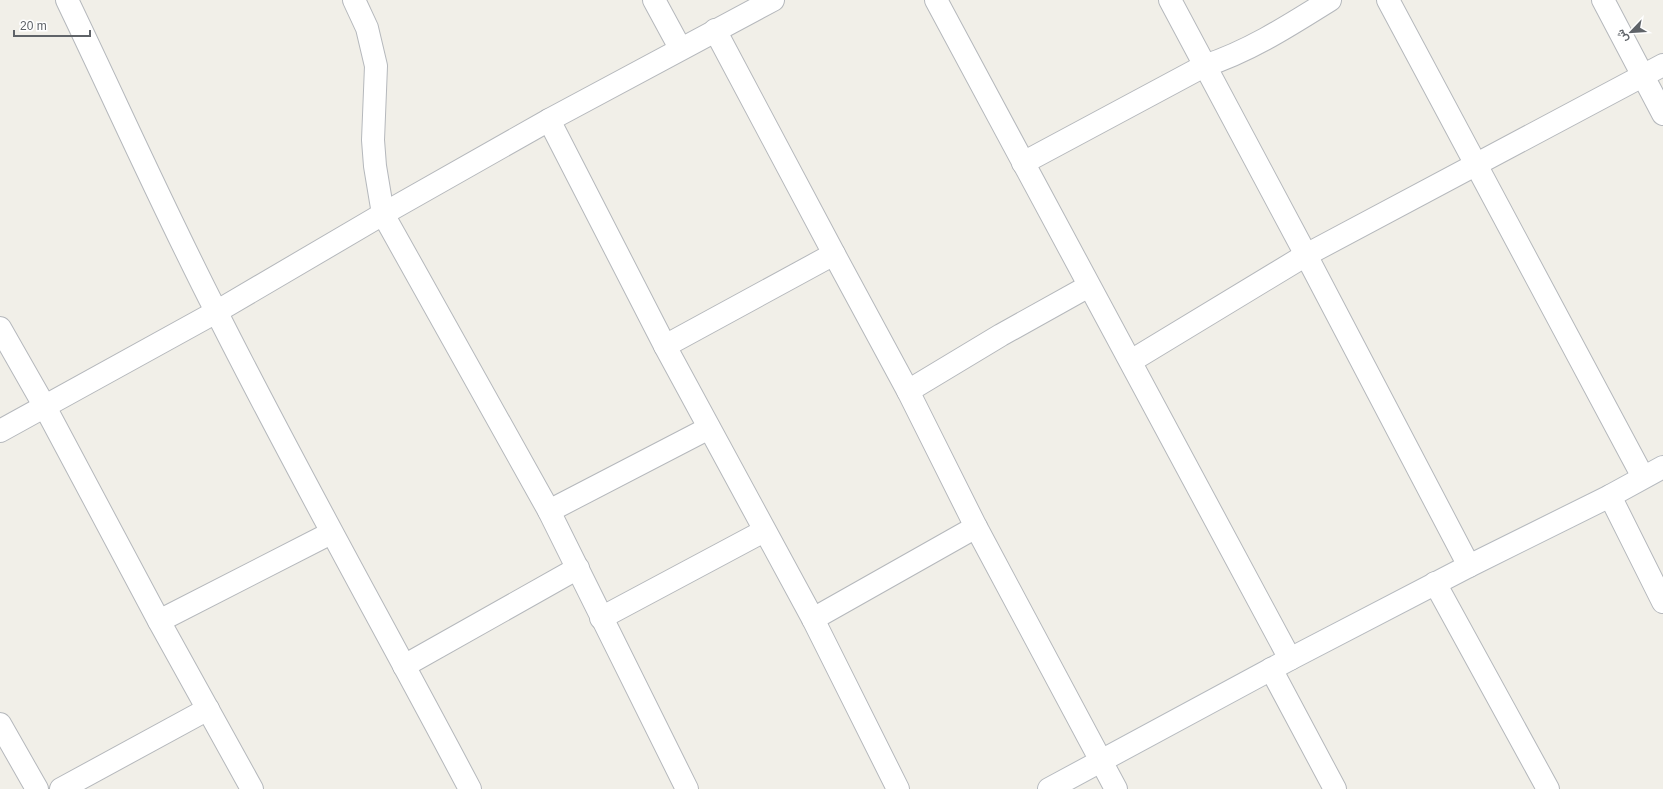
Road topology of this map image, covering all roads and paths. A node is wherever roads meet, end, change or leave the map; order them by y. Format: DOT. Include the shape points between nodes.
graph roads {
  1 [pos="67,0"];
  2 [pos="354,0"];
  3 [pos="654,0"];
  4 [pos="773,0"];
  5 [pos="936,0"];
  6 [pos="1170,0"];
  7 [pos="1330,0"];
  8 [pos="1388,0"];
  9 [pos="1603,0"];
  10 [pos="715,30"];
  11 [pos="680,48"];
  12 [pos="1663,65"];
  13 [pos="1204,66"];
  14 [pos="1643,77"];
  15 [pos="1663,114"];
  16 [pos="549,120"];
  17 [pos="1023,163"];
  18 [pos="1476,163"];
  19 [pos="383,214"];
  20 [pos="834,254"];
  21 [pos="1306,255"];
  22 [pos="1089,286"];
  23 [pos="216,312"];
  24 [pos="0,328"];
  25 [pos="665,346"];
  26 [pos="1131,361"];
  27 [pos="908,391"];
  28 [pos="45,407"];
  29 [pos="709,428"];
  30 [pos="0,432"];
  31 [pos="1663,467"];
  32 [pos="1643,477"];
  33 [pos="1610,496"];
  34 [pos="549,510"];
  35 [pos="976,527"];
  36 [pos="764,531"];
  37 [pos="331,533"];
  38 [pos="1469,566"];
  39 [pos="578,568"];
  40 [pos="1435,583"];
  41 [pos="1663,602"];
  42 [pos="602,618"];
  43 [pos="813,619"];
  44 [pos="159,621"];
  45 [pos="1290,659"];
  46 [pos="404,666"];
  47 [pos="1270,669"];
  48 [pos="208,709"];
  49 [pos="0,724"];
  50 [pos="1102,761"];
  51 [pos="37,789"];
  52 [pos="61,789"];
  53 [pos="252,789"];
  54 [pos="470,789"];
  55 [pos="687,789"];
  56 [pos="898,789"];
  57 [pos="1049,789"];
  58 [pos="1116,789"];
  59 [pos="1335,789"];
  60 [pos="1548,789"];
  1 -- 23 [label="street"];
  2 -- 19 [label="street" via="367,28 376,66 373,140"];
  3 -- 11 [label="street"];
  4 -- 10 [label="street"];
  5 -- 17 [label="street"];
  6 -- 13 [label="street"];
  7 -- 13 [label="street" via="1260,43"];
  8 -- 18 [label="street"];
  9 -- 14 [label="street"];
  10 -- 11 [label="street"];
  10 -- 20 [label="street"];
  11 -- 16 [label="street"];
  12 -- 14 [label="street"];
  13 -- 17 [label="street"];
  13 -- 21 [label="street"];
  14 -- 15 [label="street"];
  14 -- 18 [label="street"];
  16 -- 19 [label="street"];
  16 -- 25 [label="street"];
  17 -- 22 [label="street"];
  18 -- 21 [label="street"];
  18 -- 32 [label="street"];
  19 -- 23 [label="street"];
  19 -- 34 [label="street"];
  20 -- 25 [label="street"];
  20 -- 27 [label="street"];
  21 -- 26 [label="street"];
  21 -- 38 [label="street"];
  22 -- 26 [label="street"];
  22 -- 27 [label="street"];
  23 -- 28 [label="street"];
  23 -- 37 [label="street"];
  24 -- 28 [label="street"];
  25 -- 29 [label="street"];
  26 -- 45 [label="street"];
  27 -- 35 [label="street"];
  28 -- 30 [label="street"];
  28 -- 44 [label="street"];
  29 -- 34 [label="street"];
  29 -- 36 [label="street"];
  31 -- 32 [label="street"];
  32 -- 33 [label="street"];
  33 -- 38 [label="street"];
  33 -- 41 [label="street"];
  34 -- 39 [label="street"];
  35 -- 43 [label="street"];
  35 -- 50 [label="street"];
  36 -- 42 [label="street"];
  36 -- 43 [label="street"];
  37 -- 44 [label="street"];
  37 -- 46 [label="street"];
  38 -- 40 [label="street"];
  39 -- 42 [label="street"];
  39 -- 46 [label="street"];
  40 -- 45 [label="street"];
  40 -- 60 [label="street"];
  42 -- 55 [label="street"];
  43 -- 56 [label="street"];
  44 -- 48 [label="street"];
  45 -- 47 [label="street"];
  46 -- 54 [label="street"];
  47 -- 50 [label="street"];
  47 -- 59 [label="street"];
  48 -- 52 [label="street"];
  48 -- 53 [label="street"];
  49 -- 51 [label="street"];
  50 -- 57 [label="street"];
  50 -- 58 [label="street"];
}
